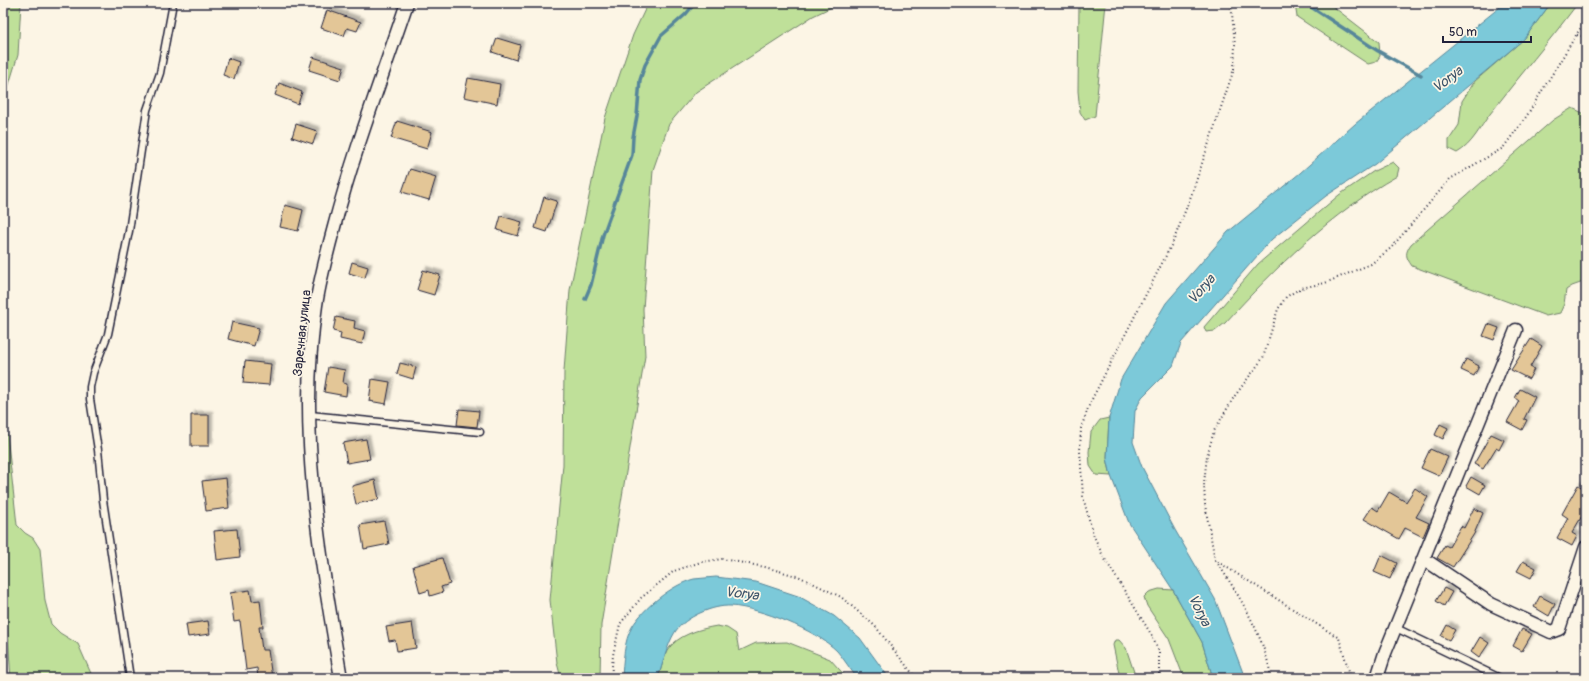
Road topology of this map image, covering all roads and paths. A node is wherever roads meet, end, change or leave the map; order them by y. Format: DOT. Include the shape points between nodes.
graph roads {
  1 [pos="173,3"];
  2 [pos="407,3"];
  3 [pos="1231,3"];
  4 [pos="1586,19"];
  5 [pos="1577,35"];
  6 [pos="1586,37"];
  7 [pos="1516,330"];
  8 [pos="310,415"];
  9 [pos="480,432"];
  10 [pos="1586,547"];
  11 [pos="1424,559"];
  12 [pos="1215,560"];
  13 [pos="1396,628"];
  14 [pos="1498,677"];
  15 [pos="130,678"];
  16 [pos="341,678"];
  17 [pos="611,678"];
  18 [pos="916,678"];
  19 [pos="1159,678"];
  20 [pos="1271,678"];
  21 [pos="1351,678"];
  22 [pos="1378,678"];
  1 -- 15 [label="lane" via="160,73 146,110 129,231 108,334 90,387 103,500"];
  2 -- 8 [label="street, Заречная улица" via="344,188 325,260 312,343"];
  3 -- 19 [label="path" via="1235,45 1234,69 1191,196 1173,242 1090,403 1081,428 1083,497 1093,534 1103,556 1151,634 1159,652"];
  4 -- 5 [label="path"];
  5 -- 6 [label="path"];
  5 -- 12 [label="path" via="1526,117 1503,148 1450,179 1391,248 1371,264 1325,283 1300,288 1286,297 1278,309 1263,358 1234,397 1214,431 1204,483 1205,505"];
  7 -- 11 [label="street"];
  8 -- 9 [label="lane"];
  8 -- 16 [label="street, Заречная улица" via="314,502"];
  10 -- 11 [label="street" via="1559,629 1551,632 1491,604"];
  11 -- 13 [label="street"];
  12 -- 20 [label="path" via="1233,586 1252,623 1269,662"];
  12 -- 21 [label="path" via="1338,638"];
  13 -- 14 [label="lane"];
  13 -- 22 [label="street"];
  17 -- 18 [label="path" via="620,624 641,598 674,571 700,562 722,559 800,577 841,597 875,626"];
}
